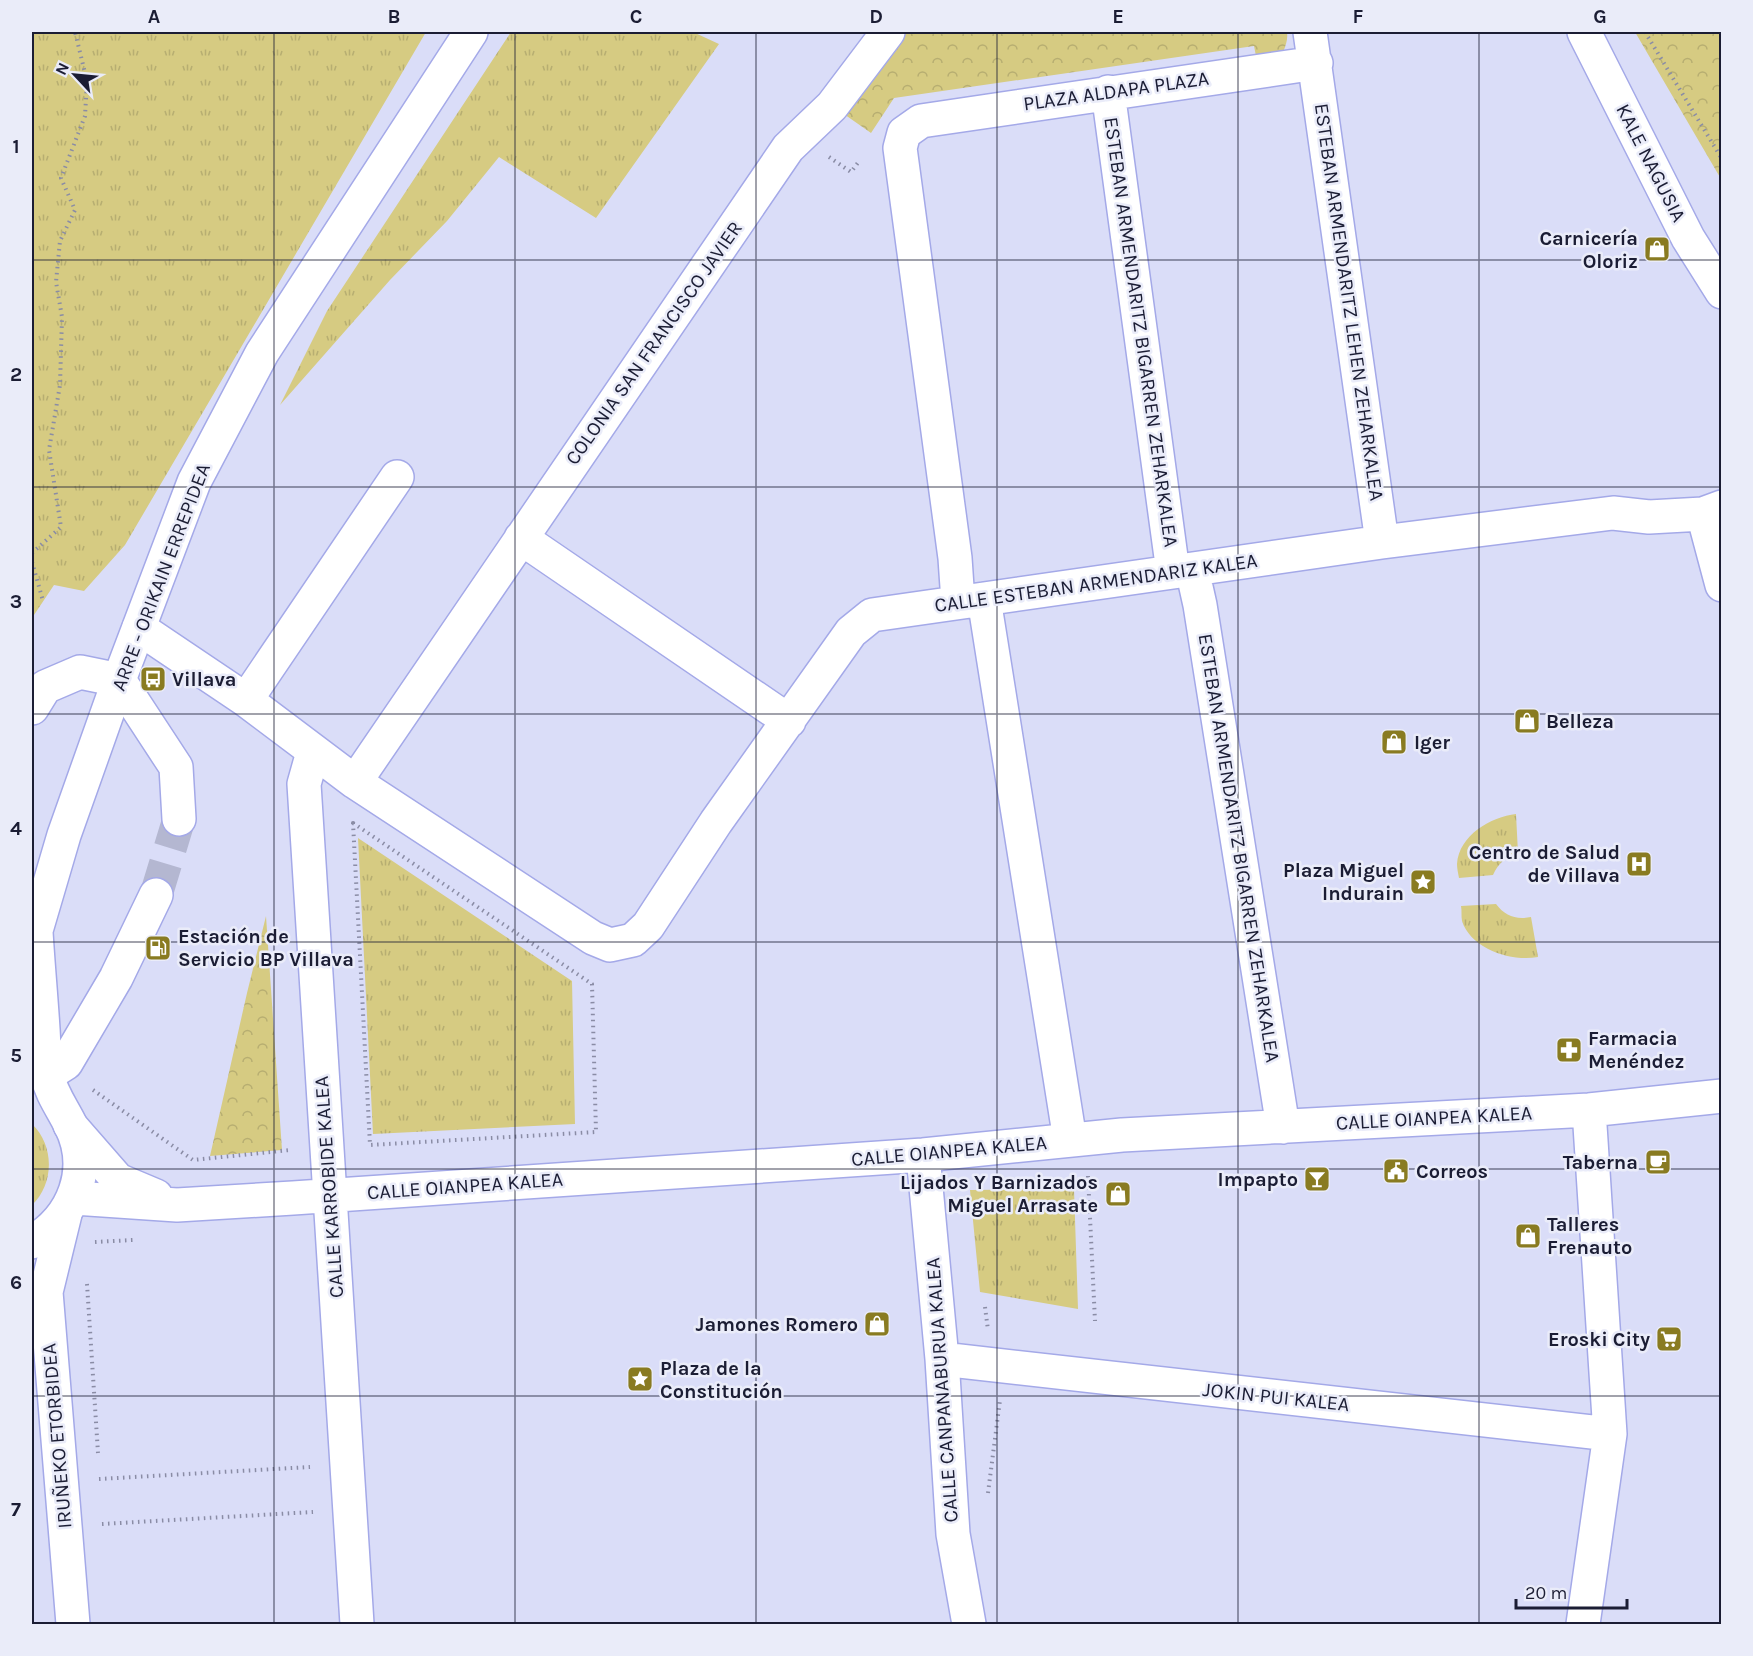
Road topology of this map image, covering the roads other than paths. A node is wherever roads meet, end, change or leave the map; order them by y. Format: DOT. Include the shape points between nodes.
graph roads {
  1 [pos="471,32"];
  2 [pos="888,32"];
  3 [pos="1584,32"];
  4 [pos="1313,47"];
  5 [pos="1108,92"];
  6 [pos="1722,292"];
  7 [pos="397,477"];
  8 [pos="1712,511"];
  9 [pos="520,538"];
  10 [pos="1383,542"];
  11 [pos="1182,570"];
  12 [pos="1722,585"];
  13 [pos="971,601"];
  14 [pos="139,628"];
  15 [pos="120,680"];
  16 [pos="246,700"];
  17 [pos="32,708"];
  18 [pos="789,721"];
  19 [pos="313,752"];
  20 [pos="355,782"];
  21 [pos="179,819"];
  22 [pos="156,895"];
  23 [pos="34,938"];
  24 [pos="39,1082"];
  25 [pos="1722,1096"];
  26 [pos="1589,1110"];
  27 [pos="66,1118"];
  28 [pos="1283,1127"];
  29 [pos="1070,1140"];
  30 [pos="923,1155"];
  31 [pos="329,1195"];
  32 [pos="177,1205"];
  33 [pos="69,1206"];
  34 [pos="32,1243"];
  35 [pos="942,1359"];
  36 [pos="1610,1434"];
  37 [pos="73,1624"];
  38 [pos="357,1624"];
  39 [pos="969,1624"];
  40 [pos="1583,1624"];
  1 -- 14 [label="street, ARRE - ORIKAIN ERREPIDEA" via="262,353 194,482"];
  2 -- 9 [label="street, COLONIA SAN FRANCISCO JAVIER" via="832,105 788,148"];
  3 -- 6 [label="street, KALE NAGUSIA" via="1688,238"];
  4 -- 5 [label="street, PLAZA ALDAPA PLAZA"];
  4 -- 10 [label="street, ESTEBAN ARMENDARITZ LEHEN ZEHARKALEA"];
  5 -- 11 [label="street, ESTEBAN ARMENDARITZ BIGARREN ZEHARKALEA"];
  5 -- 13 [label="street, PLAZA ALDAPA PLAZA" via="921,121 904,134 900,148 955,558"];
  7 -- 16 [label="street"];
  8 -- 10 [label="street, CALLE ESTEBAN ARMENDARIZ KALEA" via="1648,517 1613,513"];
  8 -- 12 [label="street"];
  9 -- 18 [label="street"];
  9 -- 20 [label="street, COLONIA SAN FRANCISCO JAVIER"];
  10 -- 11 [label="street, CALLE ESTEBAN ARMENDARIZ KALEA"];
  11 -- 13 [label="street, CALLE ESTEBAN ARMENDARIZ KALEA"];
  11 -- 28 [label="street, ESTEBAN ARMENDARITZ BIGARREN ZEHARKALEA" via="1202,616"];
  13 -- 18 [label="street, CALLE ESTEBAN ARMENDARIZ KALEA" via="872,615 851,632"];
  13 -- 29 [label="street"];
  14 -- 15 [label="street, ARRE - ORIKAIN ERREPIDEA"];
  14 -- 16 [label="street"];
  15 -- 17 [label="street" via="80,672 45,687"];
  15 -- 21 [label="street" via="176,768"];
  15 -- 23 [label="street, ARRE - ORIKAIN ERREPIDEA" via="64,835"];
  16 -- 19 [label="street"];
  18 -- 20 [label="street, CALLE ESTEBAN ARMENDARIZ KALEA" via="648,926 633,940 610,945 593,938"];
  19 -- 20 [label="street"];
  19 -- 31 [label="street, CALLE KARROBIDE KALEA" via="304,784"];
  22 -- 24 [label="street" via="116,978 66,1063"];
  23 -- 24 [label="street, IRUÑEKO ETORBIDEA"];
  24 -- 27 [label="street, IRUÑEKO ETORBIDEA"];
  25 -- 26 [label="street, CALLE OIANPEA KALEA"];
  26 -- 28 [label="street, CALLE OIANPEA KALEA"];
  26 -- 36 [label="street"];
  27 -- 32 [label="street" via="118,1180"];
  27 -- 33 [label="street, IRUÑEKO ETORBIDEA" via="79,1147 80,1172"];
  28 -- 29 [label="street, CALLE OIANPEA KALEA"];
  29 -- 30 [label="street, CALLE OIANPEA KALEA"];
  30 -- 31 [label="street, CALLE OIANPEA KALEA"];
  30 -- 35 [label="street, CALLE CANPANABURUA KALEA"];
  31 -- 32 [label="street, CALLE OIANPEA KALEA"];
  31 -- 38 [label="street, CALLE KARROBIDE KALEA"];
  32 -- 33 [label="street, CALLE OIANPEA KALEA"];
  33 -- 34 [label="street"];
  33 -- 37 [label="street, IRUÑEKO ETORBIDEA" via="46,1292"];
  35 -- 36 [label="street, JOKIN PUI KALEA"];
  35 -- 39 [label="street, CALLE CANPANABURUA KALEA" via="953,1534"];
  36 -- 40 [label="street"];
}
